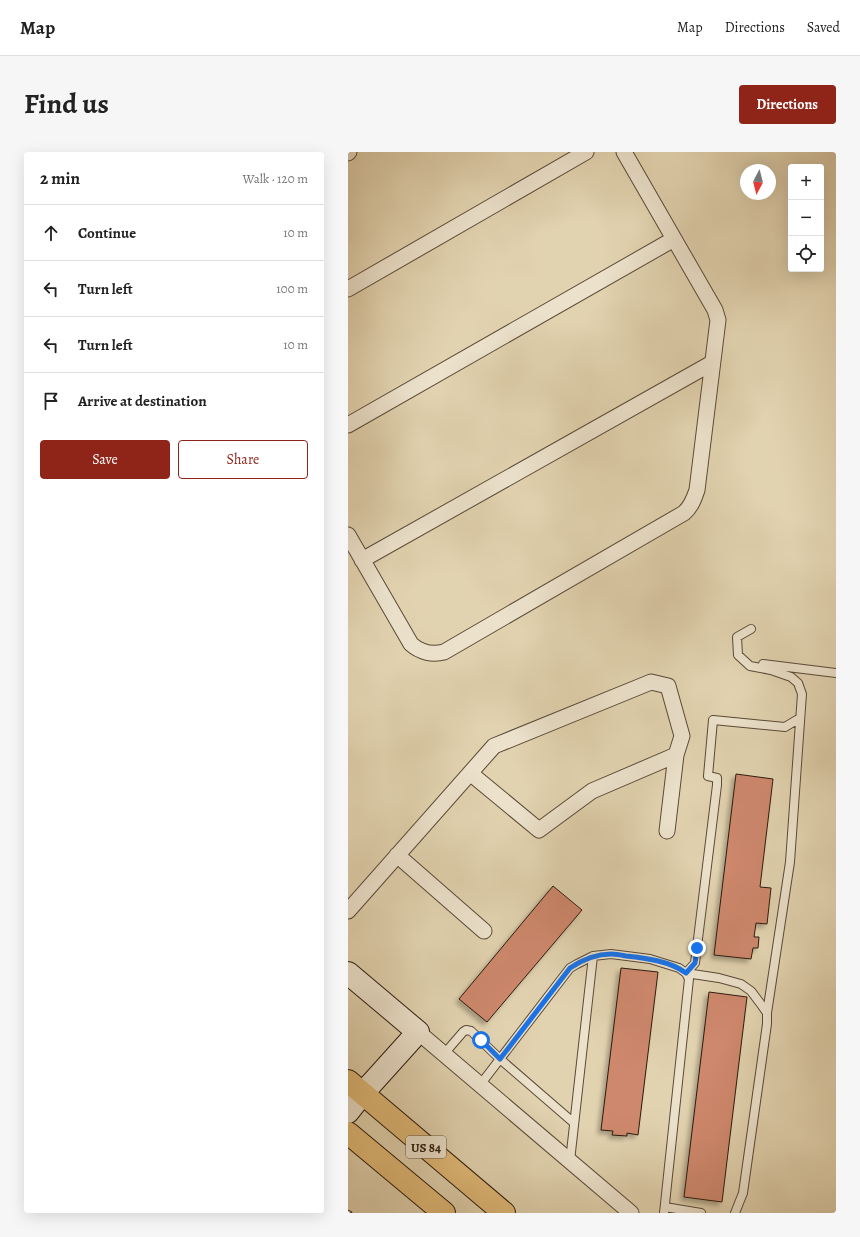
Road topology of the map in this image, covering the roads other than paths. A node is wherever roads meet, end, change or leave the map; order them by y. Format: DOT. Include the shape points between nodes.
graph roads {
  1 [pos="586,152"];
  2 [pos="624,152"];
  3 [pos="674,239"];
  4 [pos="348,289"];
  5 [pos="712,364"];
  6 [pos="348,425"];
  7 [pos="348,535"];
  8 [pos="362,560"];
  9 [pos="751,629"];
  10 [pos="746,662"];
  11 [pos="836,673"];
  12 [pos="800,718"];
  13 [pos="676,755"];
  14 [pos="470,773"];
  15 [pos="667,831"];
  16 [pos="397,855"];
  17 [pos="348,911"];
  18 [pos="484,931"];
  19 [pos="593,956"];
  20 [pos="348,973"];
  21 [pos="686,973"];
  22 [pos="767,1013"];
  23 [pos="418,1032"];
  24 [pos="444,1054"];
  25 [pos="500,1059"];
  26 [pos="480,1085"];
  27 [pos="355,1087"];
  28 [pos="348,1112"];
  29 [pos="574,1123"];
  30 [pos="348,1133"];
  31 [pos="570,1161"];
  32 [pos="664,1210"];
  33 [pos="444,1213"];
  34 [pos="504,1213"];
  35 [pos="631,1213"];
  36 [pos="701,1213"];
  37 [pos="735,1213"];
  1 -- 4 [label="street"];
  2 -- 3 [label="street"];
  3 -- 5 [label="street" via="715,310 718,320"];
  3 -- 6 [label="street"];
  5 -- 8 [label="street"];
  5 -- 8 [label="street" via="697,490 689,509 444,652 428,653 411,644"];
  7 -- 8 [label="street"];
  9 -- 10 [label="lane" via="737,637 738,655"];
  10 -- 11 [label="lane"];
  10 -- 12 [label="lane" via="750,666 778,672 798,682 802,694"];
  12 -- 21 [label="lane" via="785,727 713,720 708,776 717,778 717,785 695,963"];
  12 -- 22 [label="lane" via="790,862"];
  13 -- 14 [label="street" via="592,791 538,830"];
  13 -- 14 [label="street" via="682,736 668,686 651,682 494,746"];
  13 -- 15 [label="street"];
  14 -- 16 [label="street"];
  16 -- 17 [label="street"];
  16 -- 18 [label="street"];
  19 -- 21 [label="lane" via="611,954 650,959 679,968"];
  19 -- 25 [label="lane" via="570,968"];
  19 -- 29 [label="lane"];
  20 -- 23 [label="street"];
  21 -- 22 [label="lane" via="741,984 751,991"];
  21 -- 32 [label="lane" via="689,979"];
  22 -- 37 [label="lane" via="743,1193"];
  23 -- 24 [label="street"];
  23 -- 27 [label="street"];
  24 -- 25 [label="lane" via="466,1030 471,1031"];
  24 -- 26 [label="street"];
  25 -- 26 [label="lane"];
  25 -- 29 [label="lane"];
  26 -- 31 [label="street"];
  27 -- 28 [label="street"];
  27 -- 34 [label="highway, US 84"];
  29 -- 31 [label="lane"];
  30 -- 33 [label="highway, US 84"];
  31 -- 35 [label="street"];
  32 -- 36 [label="lane"];
}
